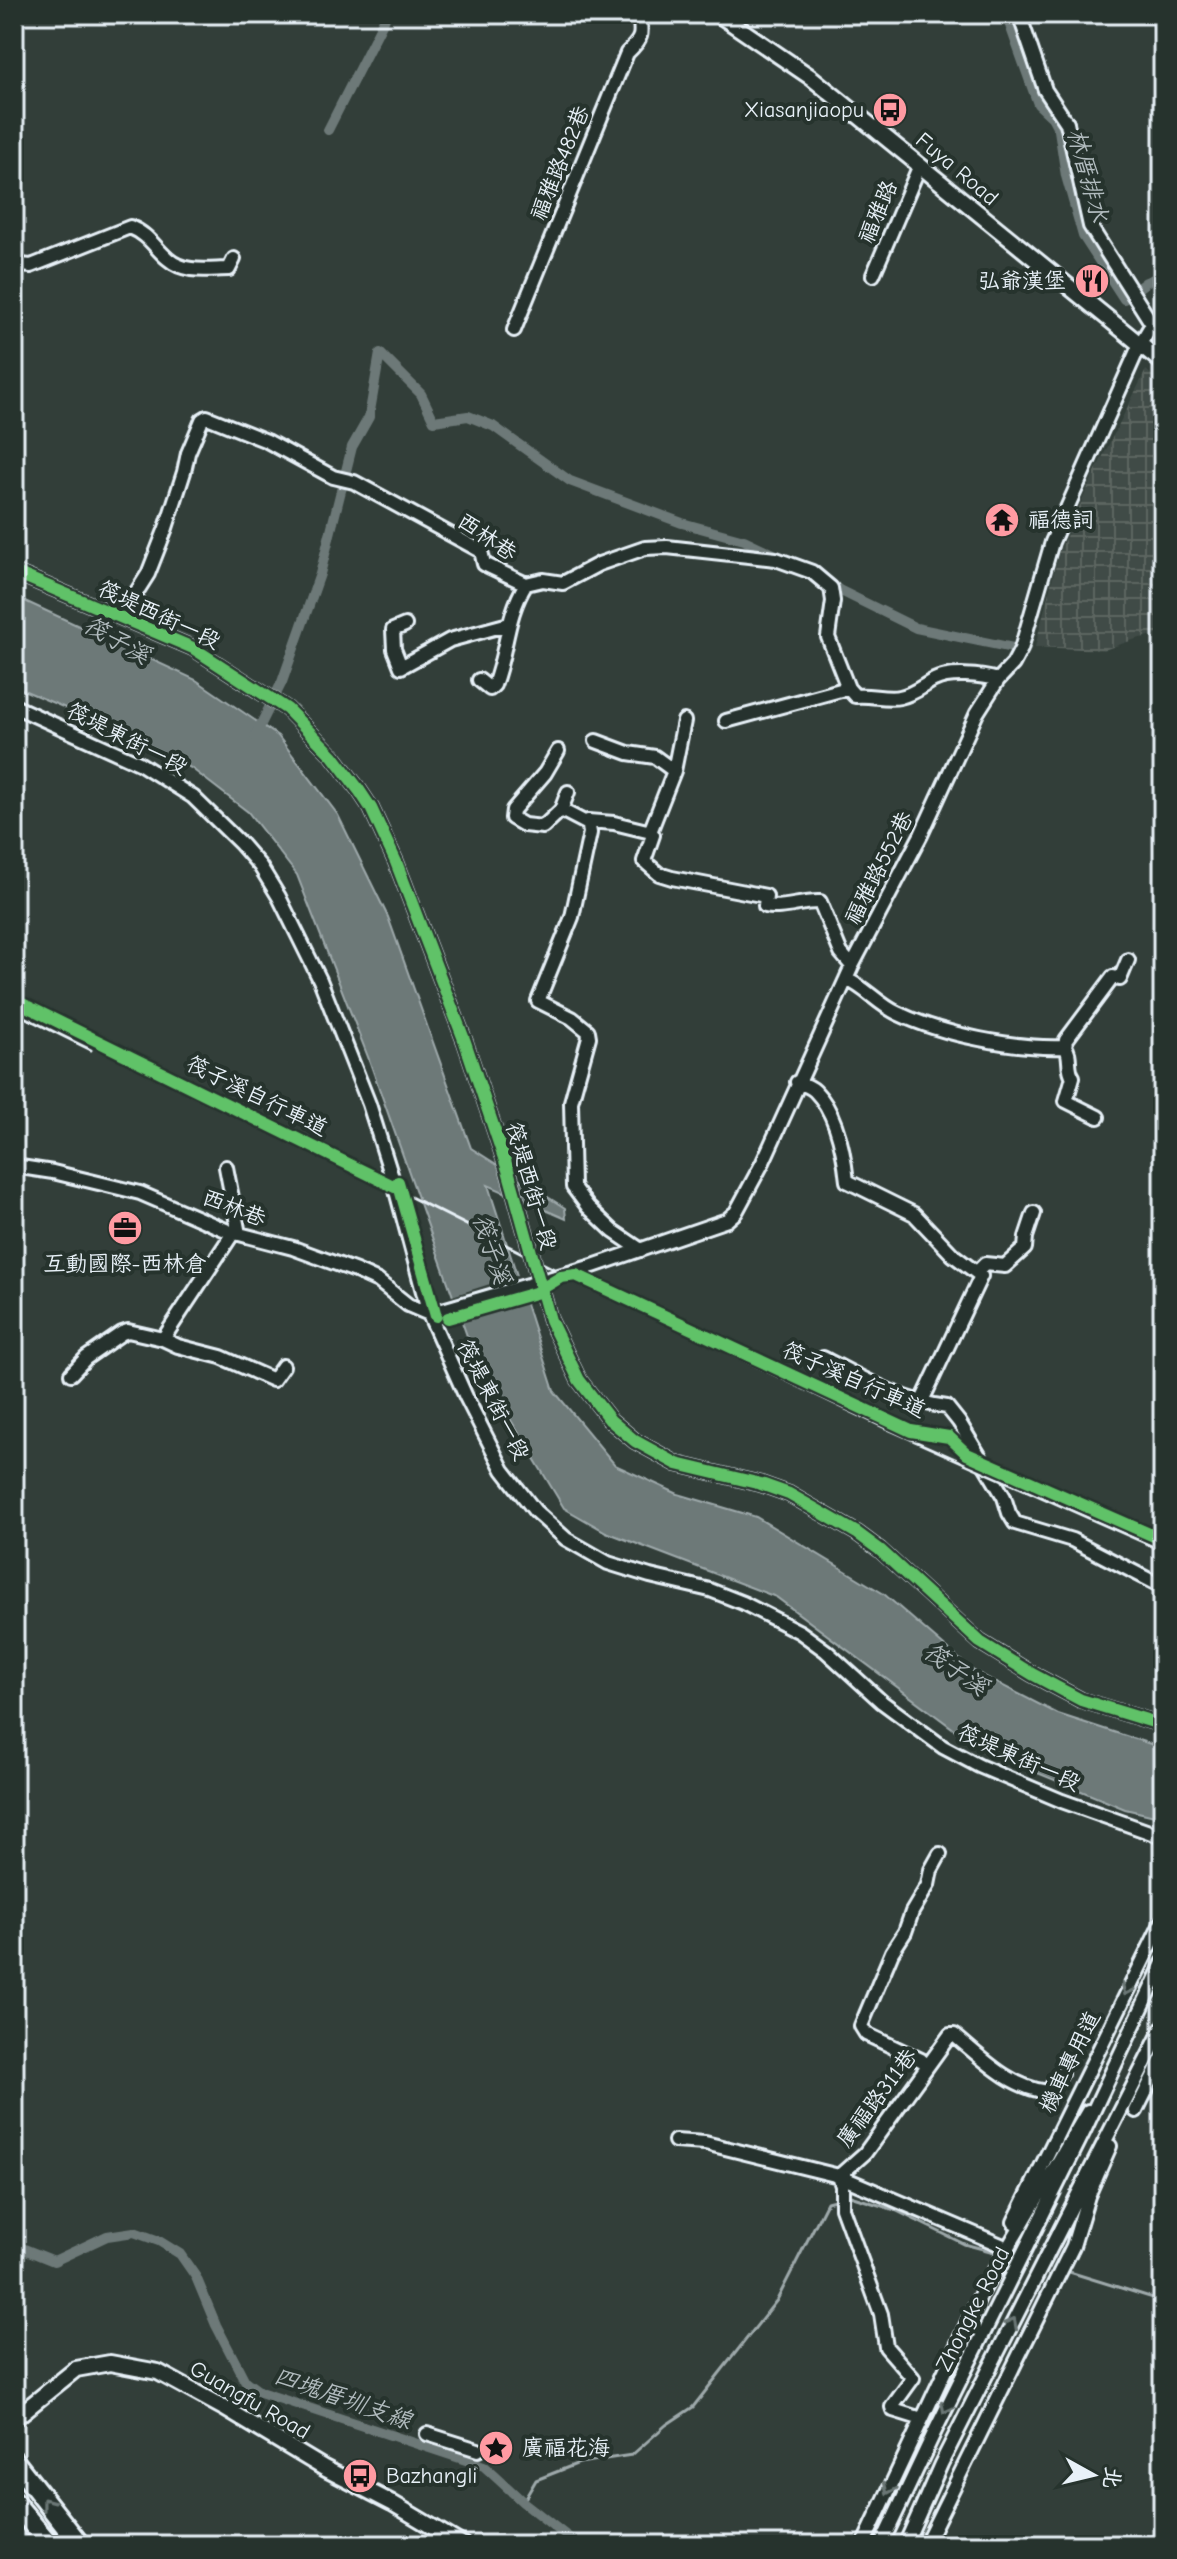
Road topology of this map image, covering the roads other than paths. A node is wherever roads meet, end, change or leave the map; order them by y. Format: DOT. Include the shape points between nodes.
graph roads {
  1 [pos="639,14"];
  2 [pos="718,14"];
  3 [pos="1019,14"];
  4 [pos="920,165"];
  5 [pos="234,259"];
  6 [pos="14,260"];
  7 [pos="873,275"];
  8 [pos="514,330"];
  9 [pos="1140,344"];
  10 [pos="1163,363"];
  11 [pos="14,572"];
  12 [pos="526,584"];
  13 [pos="509,624"];
  14 [pos="405,625"];
  15 [pos="148,628"];
  16 [pos="479,680"];
  17 [pos="998,680"];
  18 [pos="848,688"];
  19 [pos="14,706"];
  20 [pos="684,721"];
  21 [pos="726,721"];
  22 [pos="596,741"];
  23 [pos="558,751"];
  24 [pos="674,771"];
  25 [pos="568,792"];
  26 [pos="561,810"];
  27 [pos="588,824"];
  28 [pos="650,832"];
  29 [pos="1128,960"];
  30 [pos="852,966"];
  31 [pos="846,979"];
  32 [pos="1065,1047"];
  33 [pos="797,1082"];
  34 [pos="1098,1117"];
  35 [pos="14,1166"];
  36 [pos="226,1167"];
  37 [pos="1034,1213"];
  38 [pos="236,1234"];
  39 [pos="641,1250"];
  40 [pos="977,1272"];
  41 [pos="535,1283"];
  42 [pos="433,1313"];
  43 [pos="163,1339"];
  44 [pos="823,1358"];
  45 [pos="283,1366"];
  46 [pos="71,1374"];
  47 [pos="921,1403"];
  48 [pos="1163,1587"];
  49 [pos="1163,1725"];
  50 [pos="1163,1837"];
  51 [pos="940,1854"];
  52 [pos="1163,1920"];
  53 [pos="1163,1963"];
  54 [pos="1163,2027"];
  55 [pos="1163,2057"];
  56 [pos="927,2065"];
  57 [pos="1061,2073"];
  58 [pos="1101,2092"];
  59 [pos="1136,2111"];
  60 [pos="1120,2112"];
  61 [pos="675,2141"];
  62 [pos="839,2176"];
  63 [pos="1014,2222"];
  64 [pos="1001,2245"];
  65 [pos="14,2419"];
  66 [pos="922,2419"];
  67 [pos="427,2434"];
  68 [pos="478,2450"];
  69 [pos="14,2461"];
  70 [pos="14,2502"];
  71 [pos="50,2545"];
  72 [pos="80,2545"];
  73 [pos="463,2545"];
  74 [pos="863,2545"];
  75 [pos="881,2545"];
  76 [pos="905,2545"];
  77 [pos="925,2545"];
  1 -- 8 [label="street, 福雅路482巷" via="639,43 627,53"];
  2 -- 4 [label="main road, Fuya Road" via="812,78"];
  3 -- 9 [label="street, 福雅路552巷" via="1045,90 1067,123 1090,226 1152,324"];
  4 -- 7 [label="street, 福雅路"];
  4 -- 9 [label="main road, Fuya Road"];
  5 -- 6 [label="street" via="229,269 187,269 172,263 130,227 31,266"];
  9 -- 10 [label="main road, Fuya Road"];
  9 -- 17 [label="street, 福雅路552巷" via="1052,542 1021,649"];
  11 -- 15 [label="street, 筏堤西街一段"];
  12 -- 13 [label="street"];
  12 -- 15 [label="street, 西林巷" via="484,564 481,551 420,516 207,417 188,453 148,574 134,596"];
  12 -- 18 [label="street, 西林巷" via="563,583 645,548 776,559 812,572 831,588 828,637"];
  13 -- 14 [label="street" via="450,640 401,667 393,630"];
  13 -- 16 [label="street" via="494,685 490,689"];
  15 -- 41 [label="street, 筏堤西街一段" via="193,648 287,709 333,756 371,808 465,1042 508,1170"];
  17 -- 18 [label="street" via="946,676 892,698 855,696"];
  17 -- 30 [label="street, 福雅路552巷"];
  18 -- 21 [label="street"];
  19 -- 42 [label="street, 筏堤東街一段" via="139,763 193,797 260,866 320,980 369,1104"];
  20 -- 24 [label="street"];
  22 -- 24 [label="street" via="655,757"];
  23 -- 26 [label="street" via="511,815 524,825 543,827"];
  24 -- 28 [label="street"];
  25 -- 26 [label="street"];
  26 -- 27 [label="street"];
  27 -- 28 [label="street" via="614,823"];
  27 -- 39 [label="street" via="572,917 538,1001 588,1031 571,1102 573,1187 613,1231"];
  28 -- 30 [label="street" via="644,861 659,874 766,896 765,906 820,902 841,953"];
  29 -- 32 [label="street" via="1120,979 1113,977"];
  30 -- 31 [label="street, 福雅路552巷"];
  31 -- 32 [label="street" via="896,1013 931,1027 998,1043"];
  31 -- 33 [label="street, 福雅路552巷"];
  32 -- 34 [label="street" via="1073,1077 1066,1101"];
  33 -- 39 [label="street, 福雅路552巷" via="736,1212 727,1220"];
  33 -- 40 [label="street" via="815,1090 833,1122 847,1181 914,1214 944,1248"];
  35 -- 38 [label="street, 西林巷" via="140,1193"];
  36 -- 38 [label="street"];
  37 -- 40 [label="street" via="1023,1251 1005,1266 985,1264"];
  38 -- 42 [label="street, 西林巷" via="356,1271 408,1305"];
  38 -- 43 [label="street"];
  39 -- 41 [label="street, 福雅路552巷"];
  40 -- 47 [label="street" via="981,1276"];
  41 -- 42 [label="street, 福雅路552巷"];
  41 -- 49 [label="street, 筏堤西街一段" via="579,1380 610,1420 635,1441 677,1464 789,1494 880,1550 980,1642 1081,1700"];
  42 -- 50 [label="street, 筏堤東街一段" via="466,1397 503,1470 535,1511 566,1539 622,1568 743,1603 800,1632 943,1747 1017,1783"];
  43 -- 45 [label="street" via="273,1380"];
  43 -- 46 [label="street" via="122,1333"];
  44 -- 47 [label="street"];
  47 -- 48 [label="street" via="947,1407 959,1422 1015,1523 1072,1540"];
  51 -- 56 [label="street" via="885,1966 861,2029"];
  52 -- 63 [label="street, 機車專用道, one-way"];
  53 -- 58 [label="street"];
  54 -- 60 [label="street"];
  55 -- 59 [label="street"];
  56 -- 57 [label="street, 廣福路311巷" via="954,2035 999,2072 1038,2091 1048,2092"];
  56 -- 62 [label="street, 廣福路311巷" via="865,2153"];
  58 -- 66 [label="street, Zhongke Road" via="982,2292"];
  58 -- 75 [label="street, Zhongke Road, one-way"];
  76 -- 60 [label="street, Zhongke Road, one-way"];
  60 -- 77 [label="street" via="1073,2246"];
  61 -- 62 [label="street" via="705,2143"];
  62 -- 64 [label="street"];
  62 -- 66 [label="street, 廣福路311巷" via="842,2208 881,2314 886,2347 913,2378 893,2410"];
  65 -- 73 [label="main road, Guangfu Road" via="76,2369 110,2363 158,2372"];
  66 -- 74 [label="street, Zhongke Road, one-way"];
  67 -- 68 [label="street"];
  72 -- 69 [label="highway, one-way"];
  70 -- 71 [label="highway"];
}
